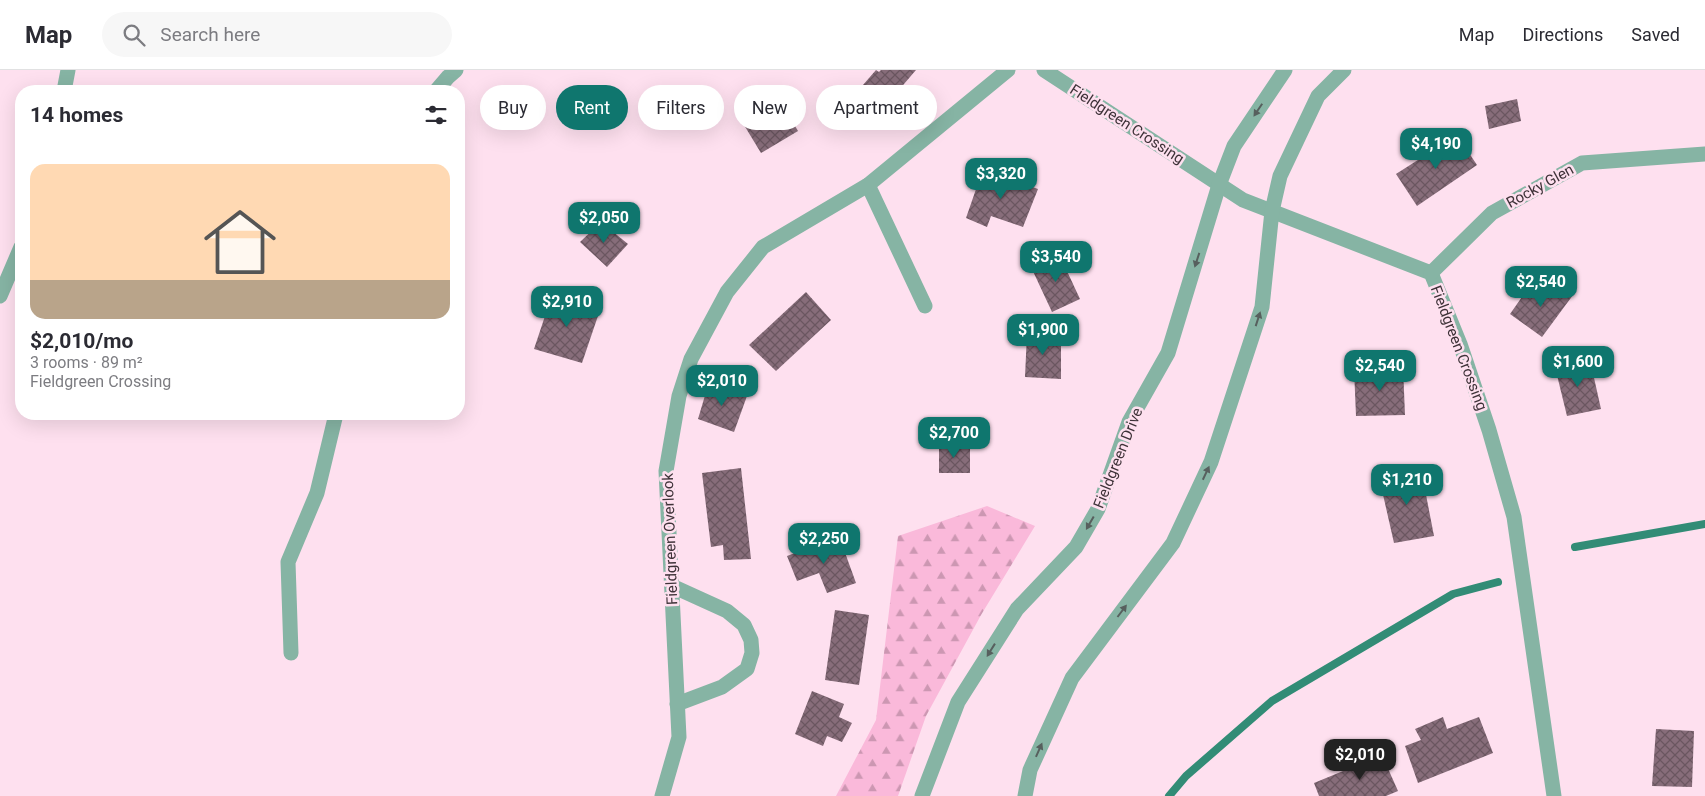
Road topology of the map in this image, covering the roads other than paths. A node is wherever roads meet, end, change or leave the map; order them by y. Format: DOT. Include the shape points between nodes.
graph roads {
  1 [pos="68,70"];
  2 [pos="456,70"];
  3 [pos="1008,70"];
  4 [pos="1044,70"];
  5 [pos="1285,70"];
  6 [pos="1344,70"];
  7 [pos="65,85"];
  8 [pos="441,85"];
  9 [pos="1705,154"];
  10 [pos="868,185"];
  11 [pos="1219,185"];
  12 [pos="1272,211"];
  13 [pos="15,261"];
  14 [pos="1431,273"];
  15 [pos="0,296"];
  16 [pos="925,306"];
  17 [pos="335,420"];
  18 [pos="672,586"];
  19 [pos="290,653"];
  20 [pos="677,704"];
  21 [pos="662,796"];
  22 [pos="922,796"];
  23 [pos="1024,796"];
  24 [pos="1554,796"];
  1 -- 7 [label="street"];
  2 -- 8 [label="street"];
  3 -- 10 [label="street, Fieldgreen Overlook"];
  4 -- 11 [label="street, Fieldgreen Crossing"];
  5 -- 11 [label="street, Fieldgreen Drive, one-way" via="1234,146"];
  6 -- 12 [label="street" via="1318,96 1280,176"];
  9 -- 14 [label="street, Rocky Glen" via="1582,163 1492,213"];
  10 -- 16 [label="street"];
  10 -- 18 [label="street, Fieldgreen Overlook" via="763,247 726,292 691,359 679,396 666,471"];
  11 -- 12 [label="street, Fieldgreen Crossing" via="1243,200"];
  11 -- 22 [label="street, Fieldgreen Drive, one-way" via="1168,353 1129,422 1098,508 1076,547 1017,609 958,702"];
  12 -- 14 [label="street, Fieldgreen Crossing"];
  23 -- 12 [label="street, one-way" via="1030,770 1072,678 1173,543 1211,462 1262,307"];
  13 -- 15 [label="street"];
  14 -- 24 [label="street, Fieldgreen Crossing" via="1460,344 1514,517"];
  17 -- 19 [label="street" via="318,493 288,562"];
  18 -- 20 [label="street, Fieldgreen Overlook"];
  18 -- 20 [label="street" via="727,611 744,625 751,640 752,653 747,669 722,687"];
  20 -- 21 [label="street, Fieldgreen Overlook" via="679,737"];
}
